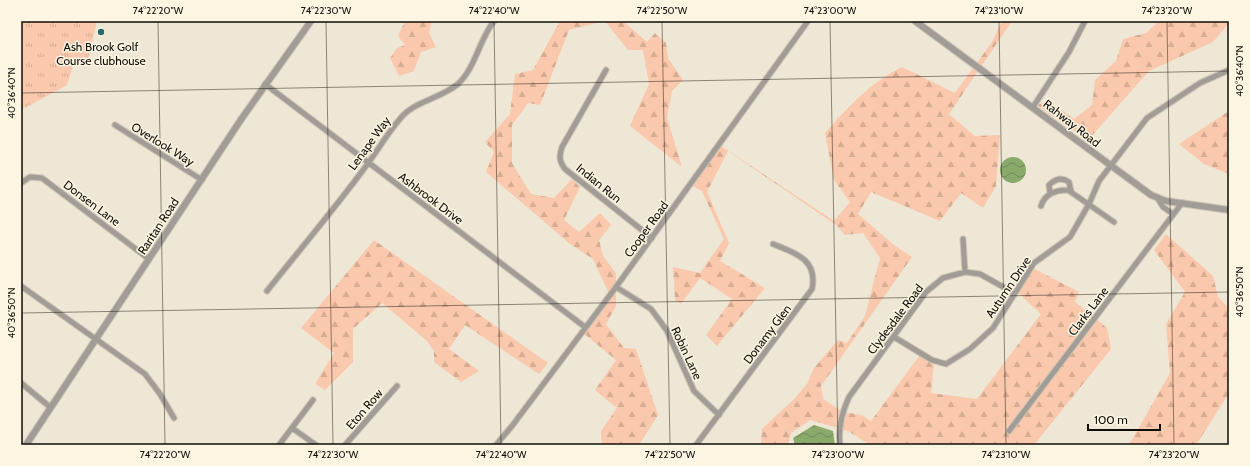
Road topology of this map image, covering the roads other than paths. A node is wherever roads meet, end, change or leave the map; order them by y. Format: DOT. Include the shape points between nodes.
graph roads {
  1 [pos="311,21"];
  2 [pos="494,21"];
  3 [pos="808,21"];
  4 [pos="915,21"];
  5 [pos="1085,21"];
  6 [pos="606,70"];
  7 [pos="1229,70"];
  8 [pos="265,84"];
  9 [pos="1033,107"];
  10 [pos="115,125"];
  11 [pos="369,162"];
  12 [pos="1109,166"];
  13 [pos="202,180"];
  14 [pos="21,183"];
  15 [pos="1071,191"];
  16 [pos="1050,194"];
  17 [pos="1158,199"];
  18 [pos="1182,203"];
  19 [pos="1090,204"];
  20 [pos="1042,206"];
  21 [pos="1229,210"];
  22 [pos="1173,214"];
  23 [pos="1114,222"];
  24 [pos="652,238"];
  25 [pos="963,239"];
  26 [pos="773,244"];
  27 [pos="149,259"];
  28 [pos="965,272"];
  29 [pos="21,286"];
  30 [pos="616,287"];
  31 [pos="267,291"];
  32 [pos="1014,293"];
  33 [pos="585,327"];
  34 [pos="894,337"];
  35 [pos="95,340"];
  36 [pos="21,383"];
  37 [pos="397,386"];
  38 [pos="313,400"];
  39 [pos="50,407"];
  40 [pos="719,415"];
  41 [pos="174,418"];
  42 [pos="292,428"];
  43 [pos="1009,431"];
  44 [pos="26,445"];
  45 [pos="279,445"];
  46 [pos="316,445"];
  47 [pos="345,445"];
  48 [pos="496,445"];
  49 [pos="696,445"];
  50 [pos="840,445"];
  1 -- 8 [label="street, Raritan Road"];
  2 -- 11 [label="street, Lenape Way" via="482,40 474,61 459,83 408,111 399,119"];
  3 -- 24 [label="street, Cooper Road"];
  4 -- 9 [label="street, Rahway Road"];
  5 -- 9 [label="street" via="1069,52"];
  6 -- 24 [label="street, Indian Run" via="559,156 565,169"];
  7 -- 12 [label="street, Autumn Drive" via="1200,83 1146,118"];
  8 -- 11 [label="street, Ashbrook Drive"];
  8 -- 13 [label="street, Raritan Road"];
  9 -- 12 [label="street, Rahway Road"];
  10 -- 13 [label="street, Overlook Way"];
  11 -- 31 [label="street, Lenape Way"];
  11 -- 33 [label="street, Ashbrook Drive"];
  12 -- 17 [label="street, Rahway Road" via="1138,188"];
  12 -- 19 [label="street, Autumn Drive" via="1099,181"];
  13 -- 27 [label="street, Raritan Road"];
  14 -- 27 [label="street, Donsen Lane" via="30,177 42,178"];
  15 -- 16 [label="street"];
  15 -- 16 [label="street" via="1069,182 1063,179 1055,180 1049,185"];
  15 -- 19 [label="street"];
  16 -- 20 [label="street"];
  17 -- 18 [label="street, Rahway Road"];
  17 -- 22 [label="street" via="1163,207"];
  18 -- 21 [label="street, Rahway Road"];
  18 -- 22 [label="street, Clarks Lane"];
  19 -- 23 [label="street"];
  19 -- 32 [label="street, Autumn Drive" via="1070,238 1034,263"];
  22 -- 43 [label="street, Clarks Lane"];
  24 -- 30 [label="street, Cooper Road"];
  25 -- 28 [label="street"];
  26 -- 40 [label="street, Donamy Glen" via="802,257 813,277 812,289"];
  27 -- 35 [label="street, Raritan Road"];
  28 -- 32 [label="street, Clydesdale Road" via="980,274"];
  28 -- 34 [label="street, Clydesdale Road" via="944,278 926,292"];
  29 -- 35 [label="street"];
  30 -- 33 [label="street, Cooper Road"];
  30 -- 40 [label="street, Robin Lane" via="651,310 660,321 694,391"];
  32 -- 34 [label="street, Autumn Drive" via="992,328 970,349 946,364 932,360"];
  33 -- 48 [label="street, Cooper Road"];
  34 -- 50 [label="street, Clydesdale Road" via="862,378 844,407 839,434"];
  35 -- 39 [label="street, Raritan Road"];
  35 -- 41 [label="street" via="145,374 158,390"];
  36 -- 39 [label="street"];
  37 -- 47 [label="street, Eton Row"];
  38 -- 42 [label="street"];
  39 -- 44 [label="street, Raritan Road"];
  40 -- 49 [label="street, Donamy Glen"];
  42 -- 45 [label="street"];
  42 -- 46 [label="street"];
}
